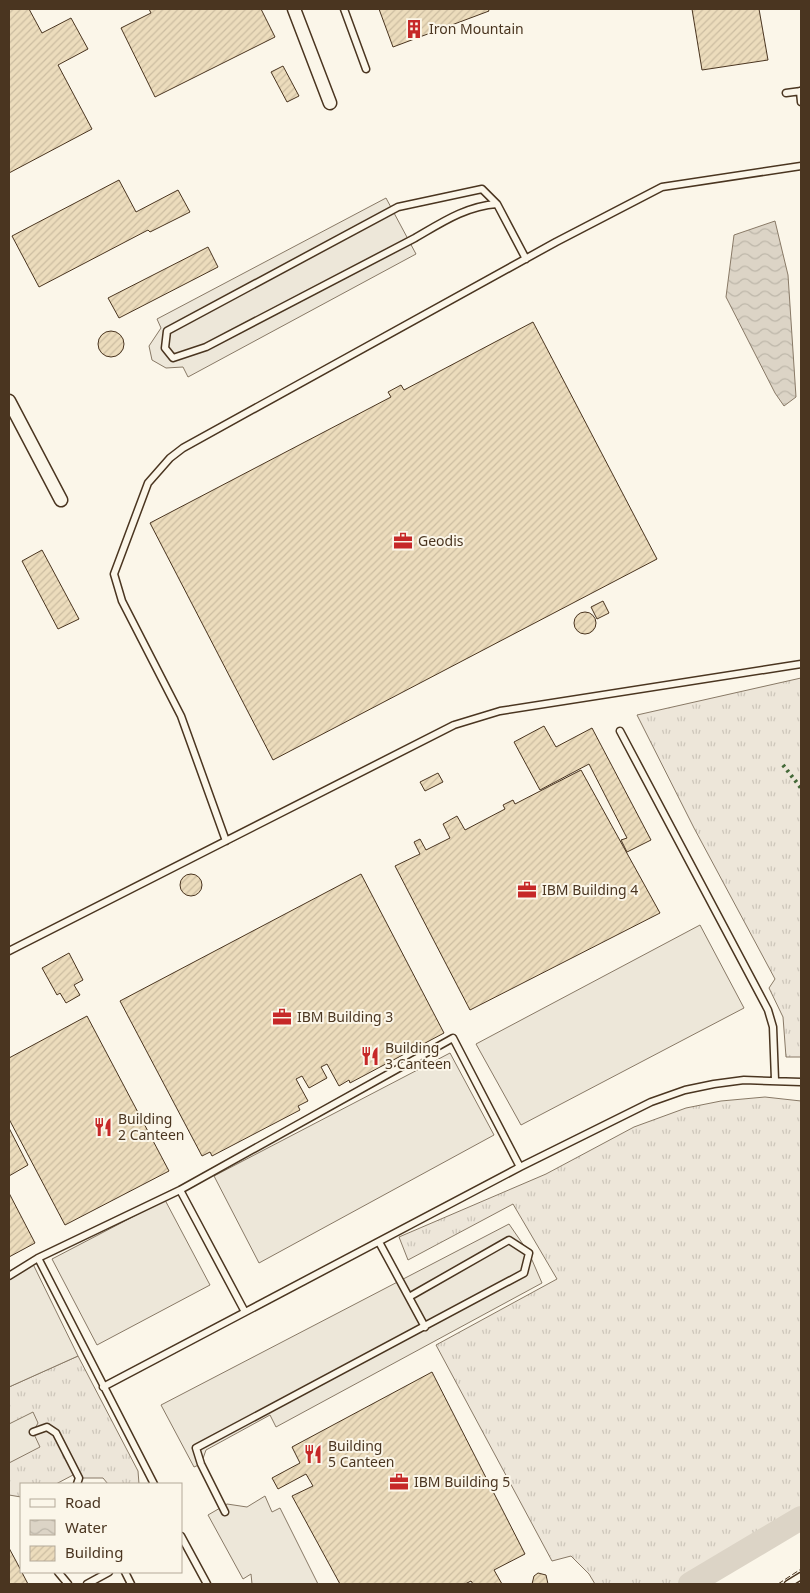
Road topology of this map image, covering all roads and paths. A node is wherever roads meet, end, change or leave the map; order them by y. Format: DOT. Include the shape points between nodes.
graph roads {
  1 [pos="294,9"];
  2 [pos="344,9"];
  3 [pos="366,69"];
  4 [pos="801,91"];
  5 [pos="786,93"];
  6 [pos="801,102"];
  7 [pos="330,103"];
  8 [pos="801,166"];
  9 [pos="497,204"];
  10 [pos="526,259"];
  11 [pos="9,401"];
  12 [pos="60,500"];
  13 [pos="801,664"];
  14 [pos="620,731"];
  15 [pos="226,841"];
  16 [pos="9,951"];
  17 [pos="776,1080"];
  18 [pos="801,1082"];
  19 [pos="520,1167"];
  20 [pos="180,1190"];
  21 [pos="379,1242"];
  22 [pos="38,1258"];
  23 [pos="9,1276"];
  24 [pos="408,1297"];
  25 [pos="246,1312"];
  26 [pos="425,1327"];
  27 [pos="104,1387"];
  28 [pos="33,1432"];
  29 [pos="77,1483"];
  30 [pos="153,1483"];
  31 [pos="225,1512"];
  32 [pos="182,1538"];
  33 [pos="59,1573"];
  34 [pos="107,1573"];
  35 [pos="801,1576"];
  36 [pos="68,1584"];
  37 [pos="87,1584"];
  38 [pos="207,1584"];
  39 [pos="788,1584"];
  1 -- 7 [label="street"];
  2 -- 3 [label="lane"];
  4 -- 5 [label="lane"];
  4 -- 6 [label="lane"];
  8 -- 10 [label="lane" via="662,187"];
  9 -- 9 [label="lane" via="478,205 448,219 206,347 173,358 165,348 167,331 398,207 482,189"];
  9 -- 10 [label="lane"];
  10 -- 15 [label="lane" via="183,448 148,483 114,574 126,609 181,716"];
  11 -- 12 [label="street"];
  13 -- 15 [label="lane" via="500,711 463,722"];
  14 -- 17 [label="lane" via="768,1010 774,1028"];
  15 -- 16 [label="lane"];
  17 -- 18 [label="lane"];
  17 -- 19 [label="lane" via="744,1080 685,1090 651,1102"];
  19 -- 20 [label="lane" via="453,1038"];
  19 -- 21 [label="lane"];
  20 -- 22 [label="lane"];
  20 -- 25 [label="lane"];
  21 -- 24 [label="lane"];
  21 -- 25 [label="lane"];
  22 -- 23 [label="lane"];
  22 -- 27 [label="lane"];
  24 -- 26 [label="lane"];
  24 -- 26 [label="lane" via="509,1240 529,1253 524,1273"];
  25 -- 27 [label="lane"];
  26 -- 31 [label="lane" via="196,1448"];
  27 -- 30 [label="lane"];
  28 -- 29 [label="lane" via="47,1427 56,1432 79,1478"];
  32 -- 38 [label="lane"];
  33 -- 36 [label="lane"];
  34 -- 37 [label="lane"];
  35 -- 39 [label="lane"];
}
